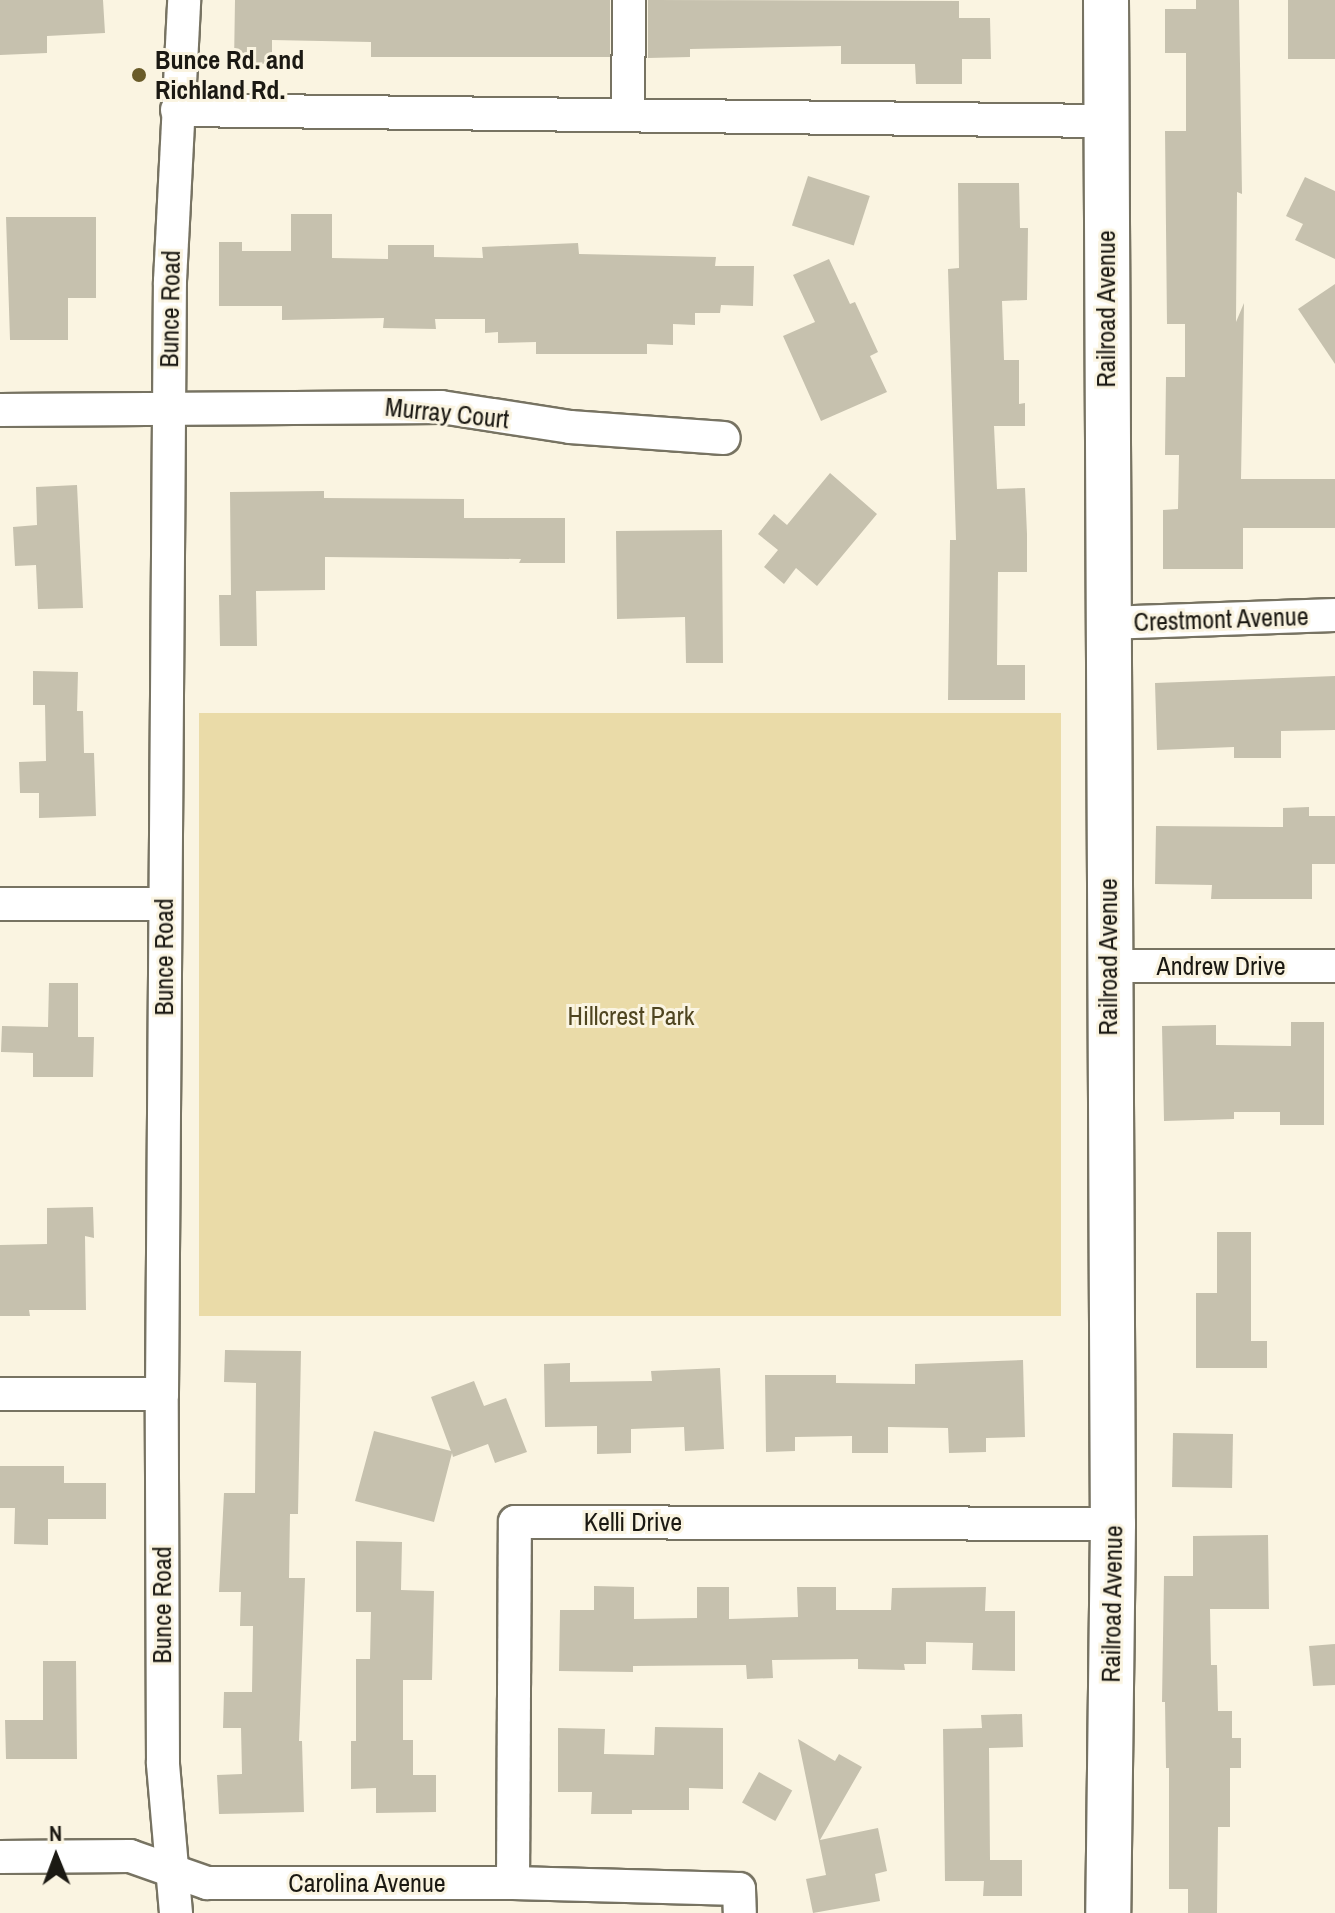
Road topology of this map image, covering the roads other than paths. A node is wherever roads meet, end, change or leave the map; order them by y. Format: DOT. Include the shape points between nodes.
graph roads {
  1 [pos="184,0"];
  2 [pos="629,0"];
  3 [pos="1106,0"];
  4 [pos="177,110"];
  5 [pos="628,115"];
  6 [pos="1106,121"];
  7 [pos="168,409"];
  8 [pos="0,410"];
  9 [pos="724,438"];
  10 [pos="1335,615"];
  11 [pos="1107,623"];
  12 [pos="0,904"];
  13 [pos="164,904"];
  14 [pos="1108,966"];
  15 [pos="1335,966"];
  16 [pos="0,1394"];
  17 [pos="162,1394"];
  18 [pos="1113,1524"];
  19 [pos="0,1857"];
  20 [pos="173,1871"];
  21 [pos="513,1883"];
  22 [pos="740,1901"];
  23 [pos="176,1913"];
  24 [pos="1108,1913"];
  1 -- 4 [label="street, Bunce Road"];
  2 -- 5 [label="street"];
  3 -- 6 [label="street, Railroad Avenue"];
  4 -- 5 [label="street"];
  4 -- 7 [label="street, Bunce Road"];
  5 -- 6 [label="street"];
  6 -- 11 [label="street, Railroad Avenue"];
  7 -- 8 [label="street, Murray Court"];
  7 -- 9 [label="street, Murray Court" via="441,407 570,427"];
  7 -- 13 [label="street, Bunce Road"];
  10 -- 11 [label="street, Crestmont Avenue"];
  11 -- 14 [label="street, Railroad Avenue"];
  12 -- 13 [label="street"];
  13 -- 17 [label="street, Bunce Road"];
  14 -- 15 [label="street, Andrew Drive"];
  14 -- 18 [label="street, Railroad Avenue"];
  16 -- 17 [label="street"];
  17 -- 20 [label="street, Bunce Road" via="163,1763"];
  18 -- 21 [label="street, Kelli Drive" via="515,1522"];
  18 -- 24 [label="street, Railroad Avenue"];
  19 -- 20 [label="street, Carolina Avenue" via="130,1856"];
  20 -- 21 [label="street, Carolina Avenue" via="207,1883"];
  20 -- 23 [label="street, Bunce Road"];
  21 -- 22 [label="street, Carolina Avenue"];
}
